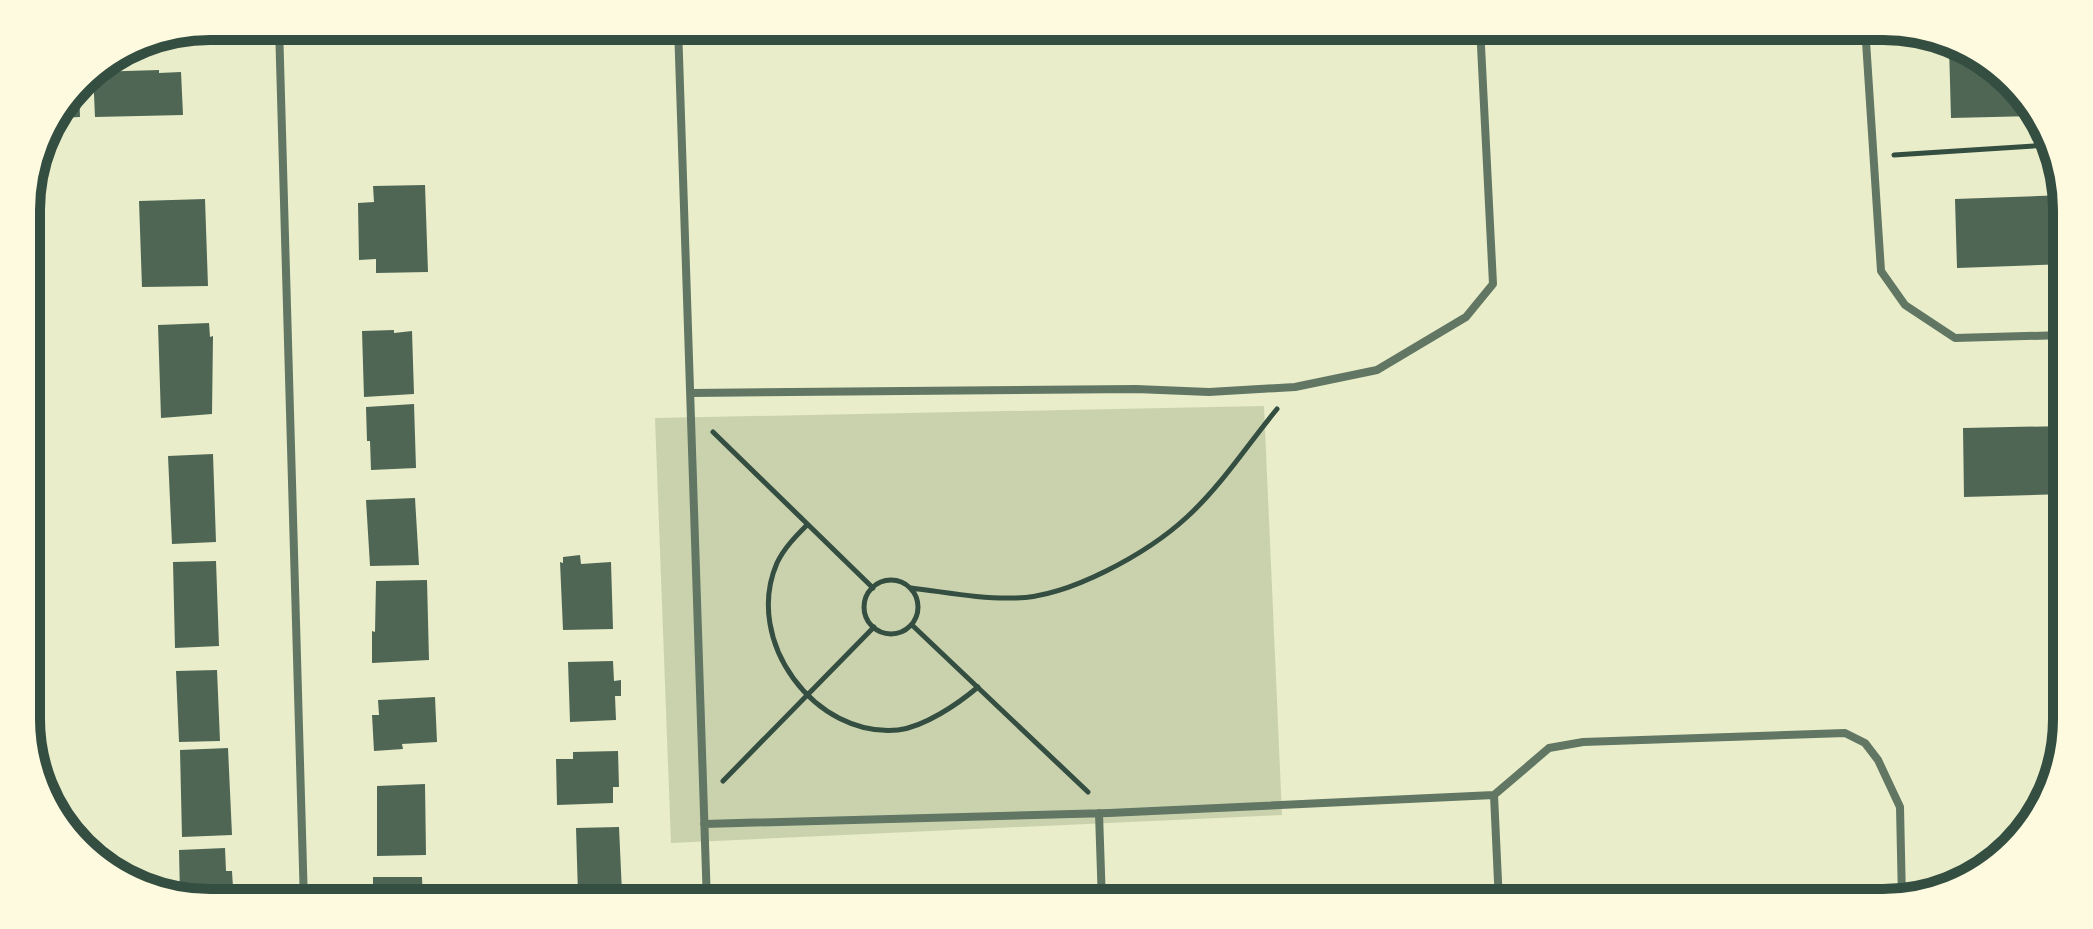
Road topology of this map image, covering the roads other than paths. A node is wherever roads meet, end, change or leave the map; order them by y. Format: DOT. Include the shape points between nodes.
graph roads {
  1 [pos="279,40"];
  2 [pos="678,40"];
  3 [pos="1481,40"];
  4 [pos="1866,40"];
  5 [pos="2053,335"];
  6 [pos="691,393"];
  7 [pos="1494,795"];
  8 [pos="1099,813"];
  9 [pos="704,824"];
  10 [pos="1902,888"];
  11 [pos="304,889"];
  12 [pos="706,889"];
  13 [pos="1102,889"];
  14 [pos="1498,889"];
  1 -- 11 [label="street"];
  2 -- 6 [label="street"];
  3 -- 6 [label="street" via="1493,284 1466,317 1377,370 1295,387 1209,392"];
  4 -- 5 [label="street" via="1881,271 1905,305 1955,338"];
  6 -- 9 [label="street"];
  7 -- 8 [label="street"];
  7 -- 10 [label="street" via="1549,748 1583,742 1845,733 1865,743 1878,760 1900,807"];
  7 -- 14 [label="street"];
  8 -- 9 [label="street"];
  8 -- 13 [label="street"];
  9 -- 12 [label="street"];
}
